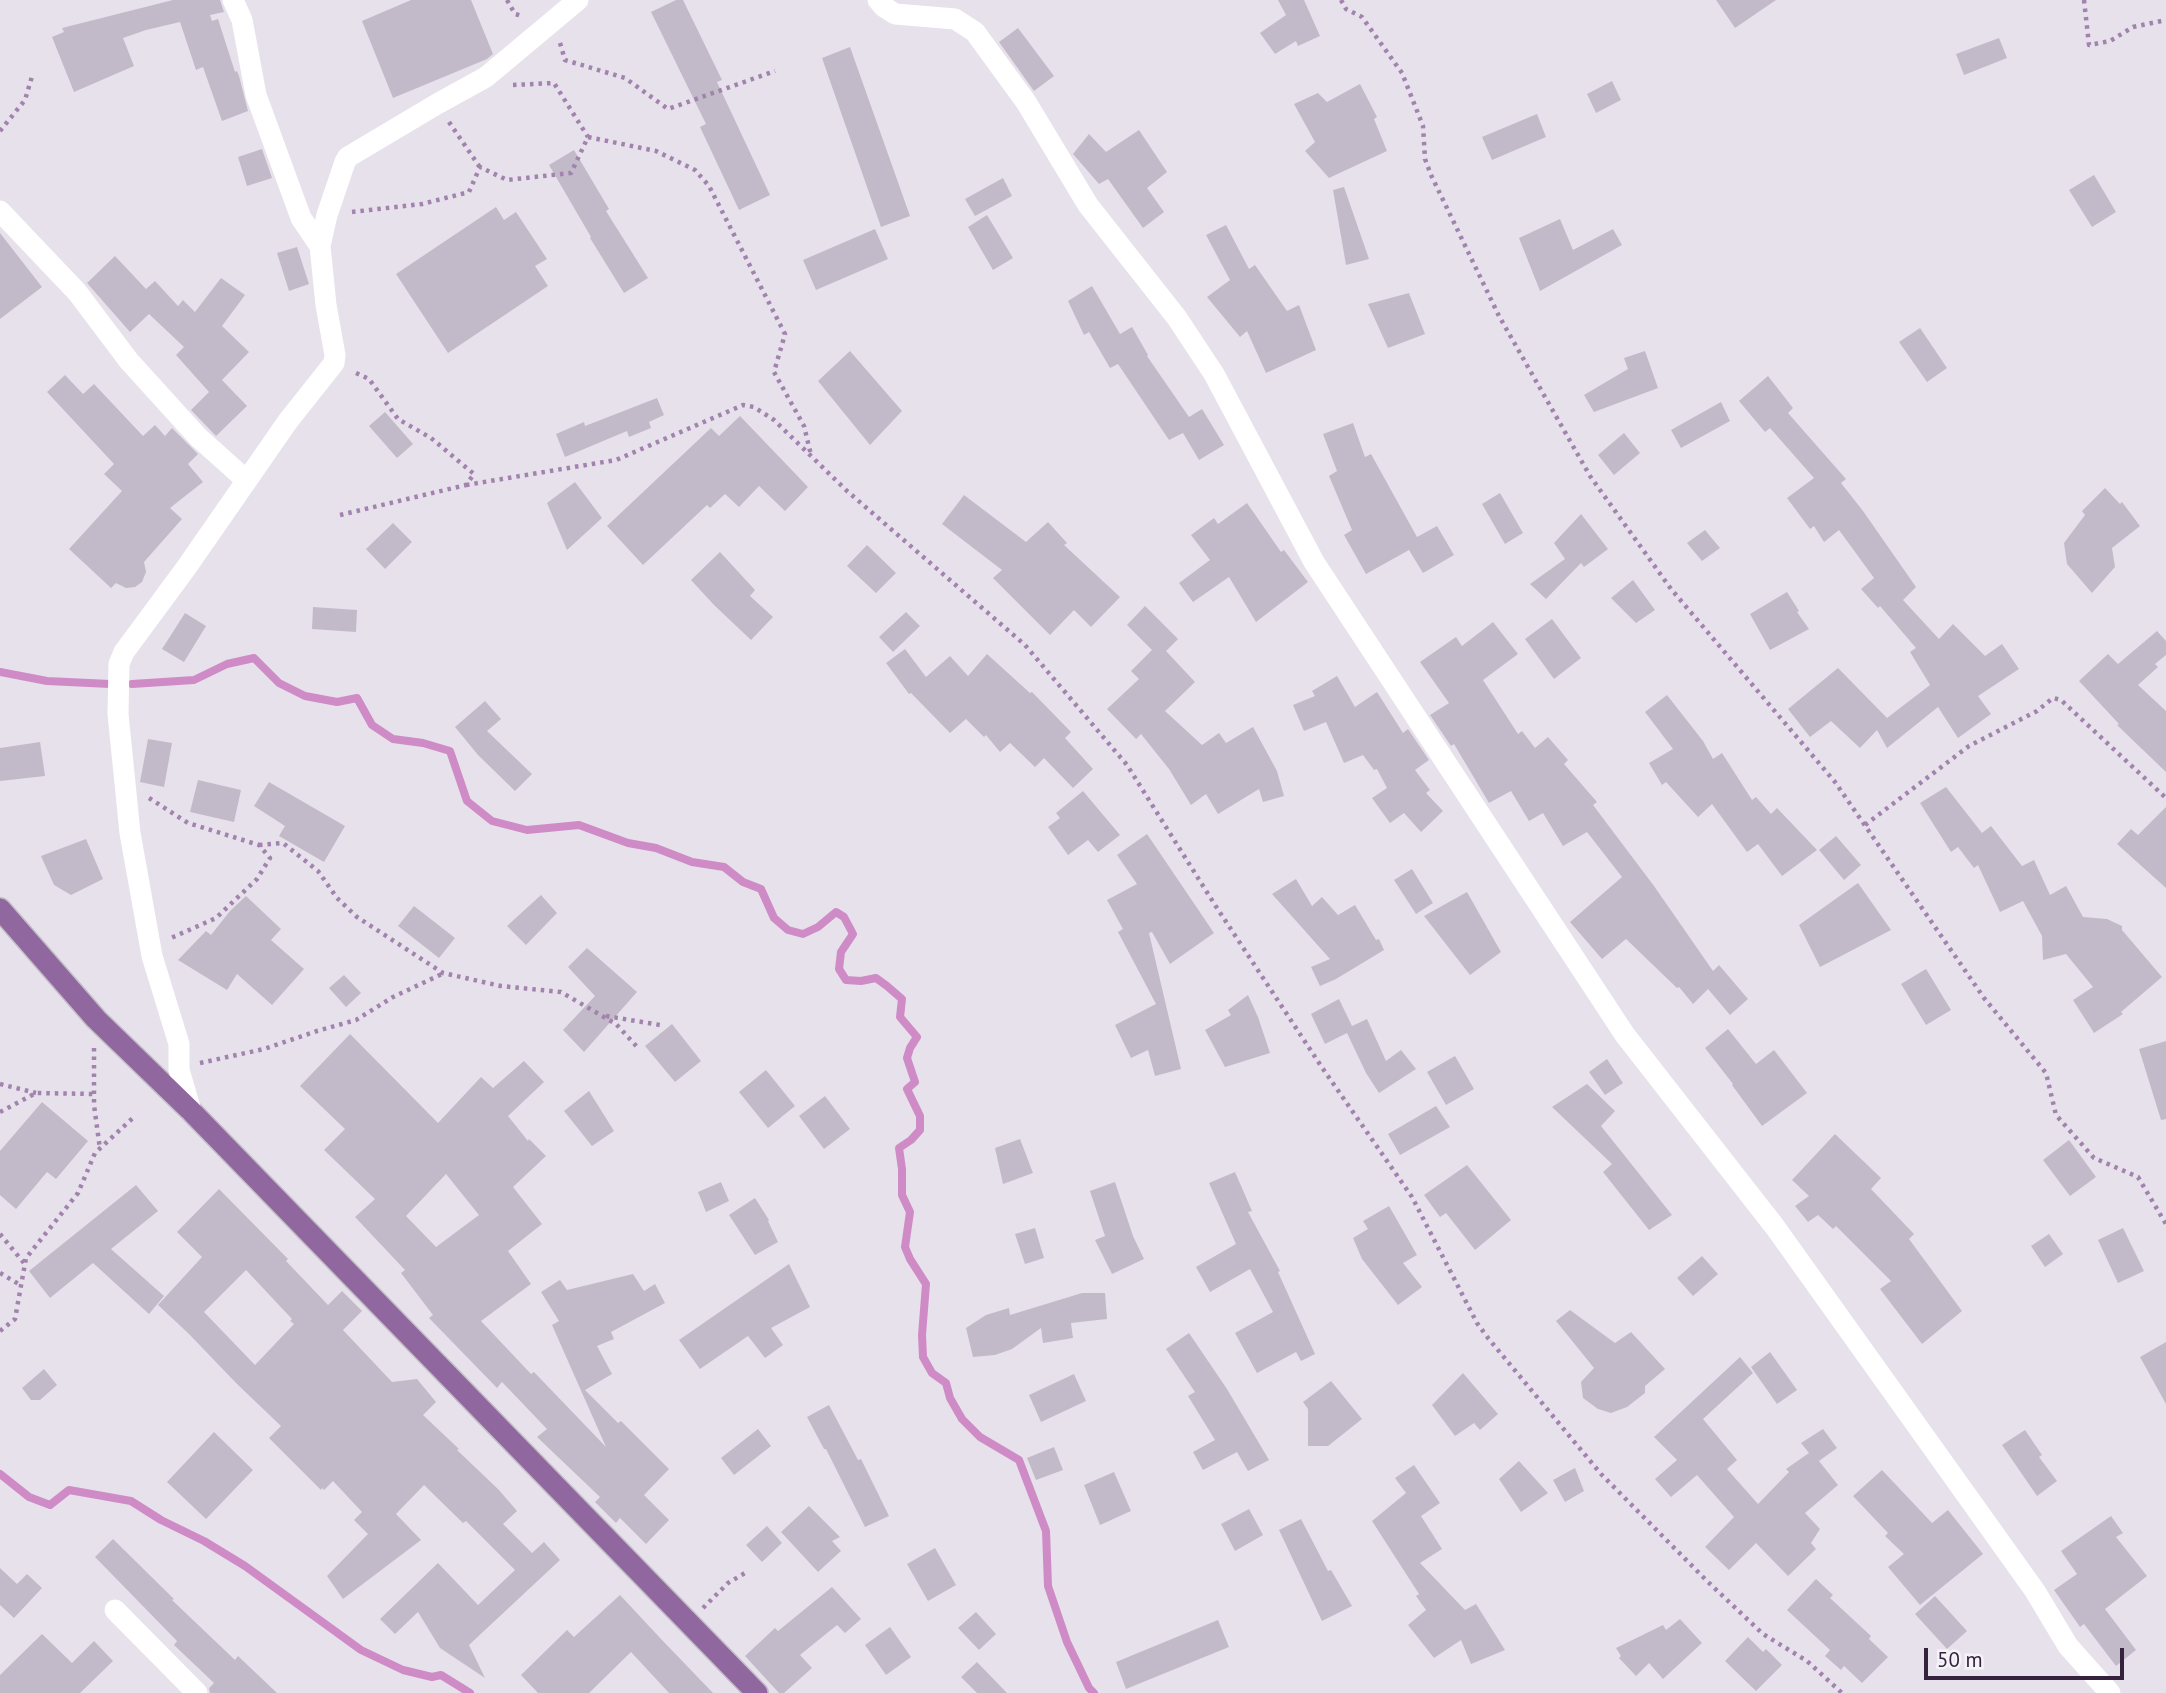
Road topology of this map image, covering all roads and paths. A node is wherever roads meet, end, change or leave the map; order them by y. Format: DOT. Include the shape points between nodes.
graph roads {
  1 [pos="233,0"];
  2 [pos="507,0"];
  3 [pos="578,0"];
  4 [pos="878,0"];
  5 [pos="1341,0"];
  6 [pos="2084,0"];
  7 [pos="2166,20"];
  8 [pos="553,21"];
  9 [pos="775,71"];
  10 [pos="33,73"];
  11 [pos="486,77"];
  12 [pos="437,104"];
  13 [pos="0,131"];
  14 [pos="588,137"];
  15 [pos="480,167"];
  16 [pos="0,211"];
  17 [pos="327,215"];
  18 [pos="320,246"];
  19 [pos="334,363"];
  20 [pos="811,456"];
  21 [pos="246,480"];
  22 [pos="466,485"];
  23 [pos="340,515"];
  24 [pos="125,782"];
  25 [pos="2166,798"];
  26 [pos="1865,825"];
  27 [pos="259,845"];
  28 [pos="0,909"];
  29 [pos="150,947"];
  30 [pos="443,973"];
  31 [pos="601,1016"];
  32 [pos="96,1019"];
  33 [pos="660,1025"];
  34 [pos="639,1049"];
  35 [pos="178,1066"];
  36 [pos="0,1084"];
  37 [pos="36,1093"];
  38 [pos="94,1094"];
  39 [pos="191,1111"];
  40 [pos="0,1112"];
  41 [pos="135,1116"];
  42 [pos="100,1149"];
  43 [pos="2166,1224"];
  44 [pos="0,1234"];
  45 [pos="25,1264"];
  46 [pos="0,1273"];
  47 [pos="22,1286"];
  48 [pos="0,1331"];
  49 [pos="745,1573"];
  50 [pos="115,1610"];
  51 [pos="690,1622"];
  52 [pos="197,1693"];
  53 [pos="757,1693"];
  54 [pos="1842,1693"];
  55 [pos="2110,1693"];
  1 -- 18 [label="street" via="242,20 256,95 301,218"];
  2 -- 8 [label="path" via="515,15"];
  3 -- 8 [label="street"];
  4 -- 55 [label="street" via="895,14 955,19 975,32 1026,102 1088,205 1177,318 1214,374 1314,562 1625,1035 1774,1227 2035,1591 2068,1646"];
  5 -- 26 [label="path" via="1346,9 1362,18 1402,73 1423,126 1431,175 1499,316 1590,476 1671,589 1835,782"];
  6 -- 7 [label="path" via="2089,45 2110,41 2133,27"];
  8 -- 9 [label="path" via="565,60 625,78 668,110"];
  8 -- 11 [label="street"];
  10 -- 13 [label="path" via="25,100"];
  11 -- 12 [label="street"];
  11 -- 14 [label="path" via="503,85 554,83"];
  12 -- 15 [label="path"];
  12 -- 17 [label="street" via="348,157"];
  14 -- 15 [label="path" via="571,173 507,180"];
  14 -- 20 [label="path" via="656,151 695,170 709,186 785,334 774,372 804,426"];
  15 -- 17 [label="path" via="469,192 422,204"];
  16 -- 21 [label="street" via="77,292 129,361 198,437"];
  17 -- 18 [label="street"];
  18 -- 19 [label="street"];
  19 -- 21 [label="street"];
  19 -- 22 [label="path" via="369,379 398,419 431,438 474,474"];
  20 -- 22 [label="path" via="774,420 743,405 616,460"];
  20 -- 54 [label="path" via="1025,645 1127,765 1321,1066 1412,1197 1477,1323 1601,1474 1763,1634 1807,1661"];
  21 -- 24 [label="street" via="121,658 118,714"];
  22 -- 23 [label="path"];
  24 -- 27 [label="path" via="188,823"];
  24 -- 29 [label="street"];
  25 -- 26 [label="path" via="2061,700 2053,698 1969,746"];
  26 -- 43 [label="path" via="1984,998 2046,1073 2056,1115 2094,1158 2138,1177"];
  27 -- 29 [label="path" via="270,858 257,879 216,918"];
  27 -- 30 [label="path" via="283,843 318,871 357,917"];
  28 -- 32 [label="main road"];
  29 -- 35 [label="street" via="179,1044"];
  30 -- 31 [label="path" via="501,986 561,992"];
  30 -- 35 [label="path" via="356,1020 264,1049"];
  31 -- 33 [label="path"];
  31 -- 34 [label="path" via="616,1024"];
  32 -- 38 [label="path"];
  32 -- 39 [label="main road"];
  35 -- 39 [label="street"];
  36 -- 37 [label="path"];
  37 -- 38 [label="path"];
  37 -- 40 [label="path"];
  38 -- 42 [label="path"];
  39 -- 51 [label="main road"];
  41 -- 42 [label="path"];
  42 -- 45 [label="path" via="78,1193"];
  44 -- 45 [label="path"];
  45 -- 47 [label="path"];
  46 -- 47 [label="path"];
  47 -- 48 [label="path" via="15,1319"];
  49 -- 51 [label="path" via="728,1583"];
  50 -- 52 [label="street"];
  51 -- 53 [label="main road"];
}
